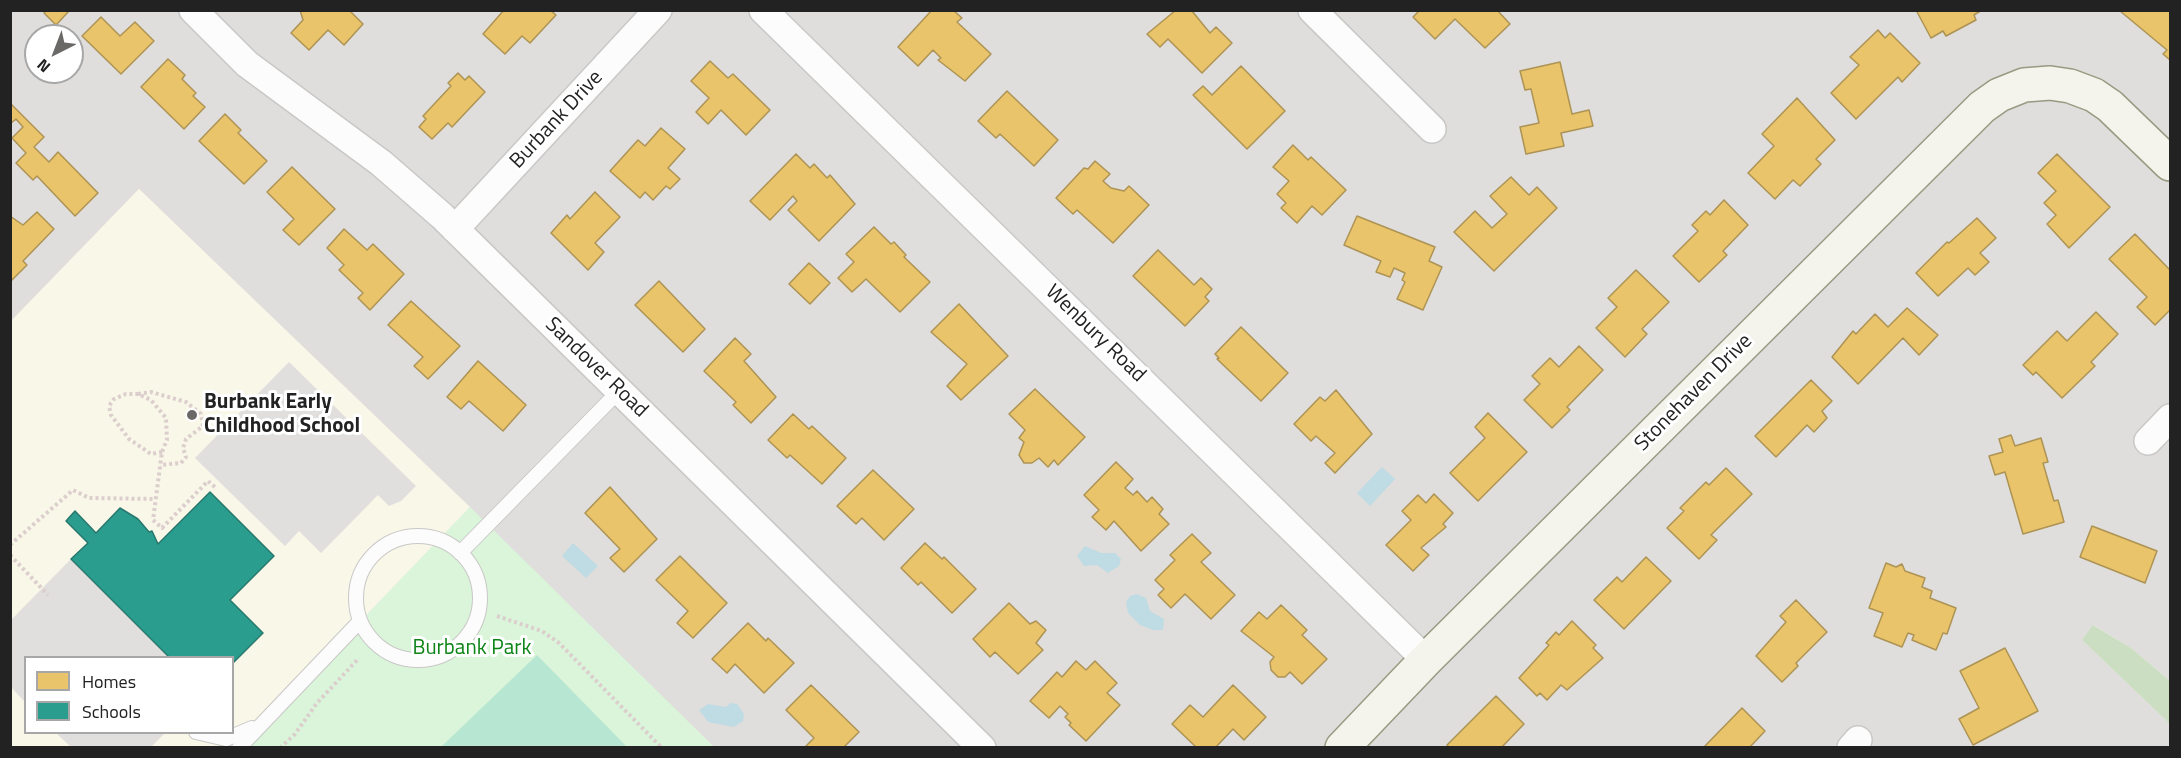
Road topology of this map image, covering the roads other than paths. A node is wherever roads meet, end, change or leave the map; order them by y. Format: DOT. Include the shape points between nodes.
graph roads {
  1 [pos="658,10"];
  2 [pos="763,10"];
  3 [pos="1312,10"];
  4 [pos="195,11"];
  5 [pos="1432,129"];
  6 [pos="2170,164"];
  7 [pos="455,229"];
  8 [pos="619,391"];
  9 [pos="2170,418"];
  10 [pos="2148,441"];
  11 [pos="460,552"];
  12 [pos="360,621"];
  13 [pos="1426,660"];
  14 [pos="266,719"];
  15 [pos="205,734"];
  16 [pos="239,747"];
  17 [pos="982,747"];
  18 [pos="1342,747"];
  1 -- 7 [label="street, Burbank Drive"];
  2 -- 13 [label="street, Wenbury Road"];
  3 -- 5 [label="street"];
  4 -- 7 [label="street, Sandover Road" via="247,64 381,163"];
  6 -- 13 [label="street, Stonehaven Drive" via="2094,95 2050,83 2024,85 1999,95 1968,118"];
  7 -- 8 [label="street, Sandover Road"];
  8 -- 11 [label="lane"];
  8 -- 17 [label="street, Sandover Road"];
  9 -- 10 [label="street"];
  11 -- 12 [label="lane" via="430,537 397,539 382,547 370,558 359,580 356,605"];
  11 -- 12 [label="lane" via="476,577 479,606 468,633 447,652 418,660 397,655 378,645"];
  12 -- 14 [label="lane"];
  13 -- 18 [label="street, Stonehaven Drive"];
  14 -- 15 [label="lane" via="226,739"];
  14 -- 16 [label="lane"];
}
